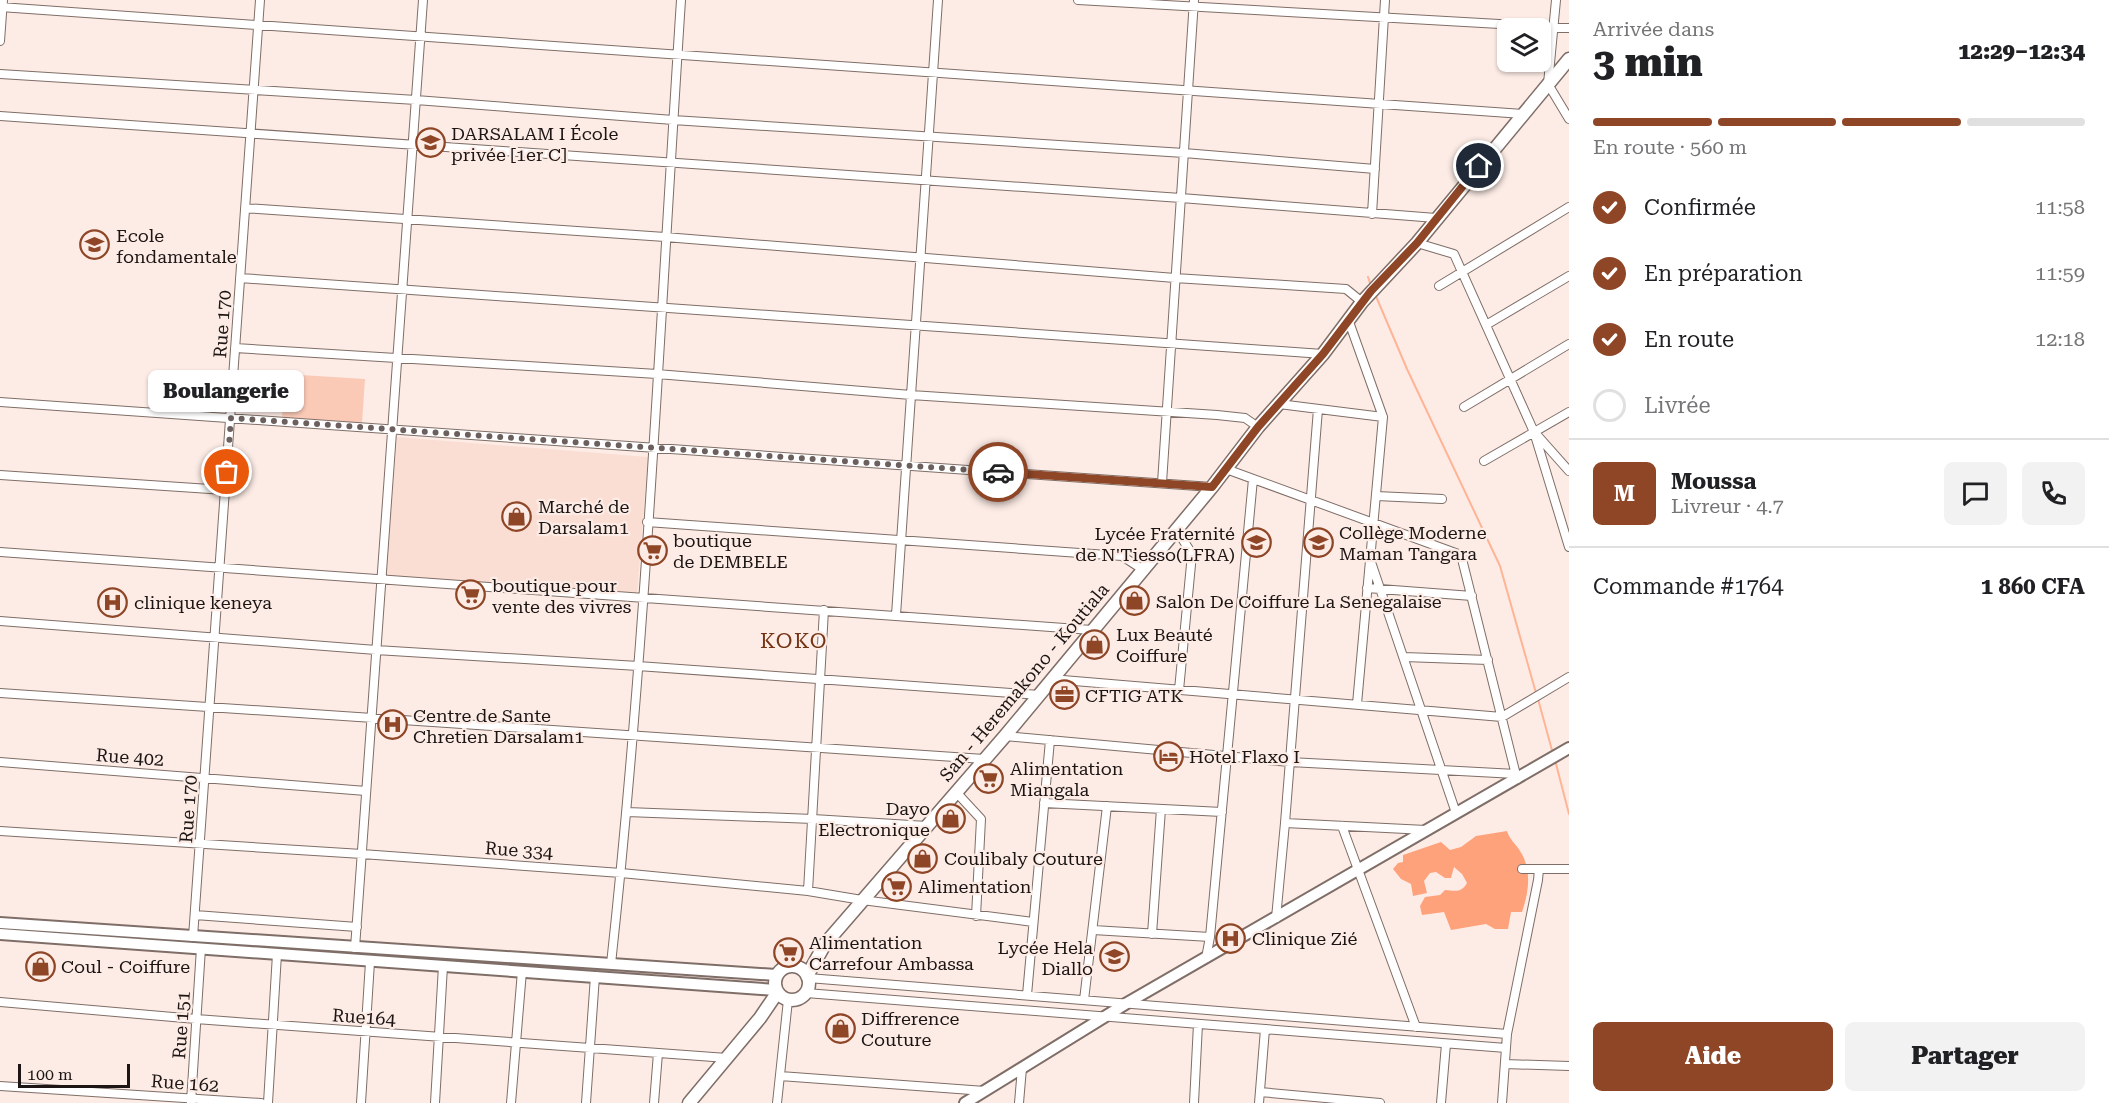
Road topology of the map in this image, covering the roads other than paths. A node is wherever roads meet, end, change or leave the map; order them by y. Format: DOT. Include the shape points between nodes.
graph roads {
  1 [pos="260,0"];
  2 [pos="423,0"];
  3 [pos="681,0"];
  4 [pos="938,0"];
  5 [pos="1078,0"];
  6 [pos="1385,0"];
  7 [pos="1556,0"];
  8 [pos="1194,4"];
  9 [pos="2,5"];
  10 [pos="1384,19"];
  11 [pos="258,25"];
  12 [pos="1554,28"];
  13 [pos="1569,28"];
  14 [pos="420,36"];
  15 [pos="0,41"];
  16 [pos="677,54"];
  17 [pos="1569,59"];
  18 [pos="933,72"];
  19 [pos="0,74"];
  20 [pos="1548,84"];
  21 [pos="254,90"];
  22 [pos="1188,90"];
  23 [pos="416,100"];
  24 [pos="1379,103"];
  25 [pos="1523,114"];
  26 [pos="0,116"];
  27 [pos="1569,119"];
  28 [pos="673,120"];
  29 [pos="251,134"];
  30 [pos="929,136"];
  31 [pos="412,145"];
  32 [pos="1184,153"];
  33 [pos="670,164"];
  34 [pos="1375,169"];
  35 [pos="926,180"];
  36 [pos="1181,198"];
  37 [pos="1569,207"];
  38 [pos="245,208"];
  39 [pos="1372,214"];
  40 [pos="1436,218"];
  41 [pos="407,220"];
  42 [pos="665,237"];
  43 [pos="1417,243"];
  44 [pos="920,257"];
  45 [pos="1462,273"];
  46 [pos="1569,276"];
  47 [pos="240,278"];
  48 [pos="1175,278"];
  49 [pos="1439,286"];
  50 [pos="402,289"];
  51 [pos="1362,302"];
  52 [pos="661,308"];
  53 [pos="1348,319"];
  54 [pos="916,325"];
  55 [pos="1486,325"];
  56 [pos="1171,343"];
  57 [pos="1569,344"];
  58 [pos="236,348"];
  59 [pos="1323,354"];
  60 [pos="397,358"];
  61 [pos="657,374"];
  62 [pos="1511,379"];
  63 [pos="911,395"];
  64 [pos="0,402"];
  65 [pos="1279,404"];
  66 [pos="1464,407"];
  67 [pos="1318,409"];
  68 [pos="1166,412"];
  69 [pos="1569,412"];
  70 [pos="1383,417"];
  71 [pos="231,418"];
  72 [pos="1258,427"];
  73 [pos="392,429"];
  74 [pos="1534,432"];
  75 [pos="652,448"];
  76 [pos="1484,461"];
  77 [pos="906,466"];
  78 [pos="1226,469"];
  79 [pos="1569,471"];
  80 [pos="0,475"];
  81 [pos="1253,479"];
  82 [pos="1162,483"];
  83 [pos="1212,487"];
  84 [pos="225,490"];
  85 [pos="1376,496"];
  86 [pos="1442,499"];
  87 [pos="1311,501"];
  88 [pos="647,522"];
  89 [pos="1373,523"];
  90 [pos="1176,530"];
  91 [pos="901,539"];
  92 [pos="1569,547"];
  93 [pos="0,552"];
  94 [pos="1370,559"];
  95 [pos="220,567"];
  96 [pos="1142,569"];
  97 [pos="381,579"];
  98 [pos="1368,588"];
  99 [pos="1381,589"];
  100 [pos="1472,596"];
  101 [pos="642,598"];
  102 [pos="824,610"];
  103 [pos="896,615"];
  104 [pos="0,621"];
  105 [pos="1092,630"];
  106 [pos="215,637"];
  107 [pos="376,650"];
  108 [pos="1404,657"];
  109 [pos="1488,660"];
  110 [pos="638,666"];
  111 [pos="1569,677"];
  112 [pos="821,678"];
  113 [pos="1051,679"];
  114 [pos="1179,690"];
  115 [pos="0,693"];
  116 [pos="1233,694"];
  117 [pos="1038,695"];
  118 [pos="1295,699"];
  119 [pos="1357,704"];
  120 [pos="210,707"];
  121 [pos="1422,710"];
  122 [pos="1502,717"];
  123 [pos="372,718"];
  124 [pos="633,735"];
  125 [pos="1005,736"];
  126 [pos="1050,740"];
  127 [pos="817,748"];
  128 [pos="1569,748"];
  129 [pos="1227,756"];
  130 [pos="984,759"];
  131 [pos="0,762"];
  132 [pos="1290,762"];
  133 [pos="1442,770"];
  134 [pos="1516,776"];
  135 [pos="205,778"];
  136 [pos="366,791"];
  137 [pos="957,792"];
  138 [pos="1044,803"];
  139 [pos="1107,806"];
  140 [pos="1161,809"];
  141 [pos="627,812"];
  142 [pos="1222,812"];
  143 [pos="1456,813"];
  144 [pos="813,819"];
  145 [pos="1285,823"];
  146 [pos="927,826"];
  147 [pos="1342,826"];
  148 [pos="1428,830"];
  149 [pos="0,831"];
  150 [pos="200,844"];
  151 [pos="362,854"];
  152 [pos="1522,869"];
  153 [pos="1539,869"];
  154 [pos="1569,869"];
  155 [pos="1358,870"];
  156 [pos="621,873"];
  157 [pos="808,891"];
  158 [pos="862,900"];
  159 [pos="195,915"];
  160 [pos="976,916"];
  161 [pos="1276,918"];
  162 [pos="1033,922"];
  163 [pos="0,923"];
  164 [pos="357,927"];
  165 [pos="1093,930"];
  166 [pos="0,934"];
  167 [pos="1152,934"];
  168 [pos="193,937"];
  169 [pos="1210,937"];
  170 [pos="825,944"];
  171 [pos="201,948"];
  172 [pos="355,948"];
  173 [pos="276,954"];
  174 [pos="1206,958"];
  175 [pos="370,962"];
  176 [pos="611,964"];
  177 [pos="444,966"];
  178 [pos="797,966"];
  179 [pos="522,971"];
  180 [pos="776,975"];
  181 [pos="595,976"];
  182 [pos="808,977"];
  183 [pos="776,992"];
  184 [pos="806,993"];
  185 [pos="1027,995"];
  186 [pos="788,1000"];
  187 [pos="1084,1000"];
  188 [pos="0,1002"];
  189 [pos="1128,1003"];
  190 [pos="1106,1017"];
  191 [pos="760,1018"];
  192 [pos="196,1019"];
  193 [pos="1198,1024"];
  194 [pos="273,1025"];
  195 [pos="1416,1027"];
  196 [pos="1265,1029"];
  197 [pos="366,1032"];
  198 [pos="1507,1034"];
  199 [pos="439,1037"];
  200 [pos="516,1043"];
  201 [pos="1446,1044"];
  202 [pos="590,1048"];
  203 [pos="1506,1048"];
  204 [pos="658,1053"];
  205 [pos="727,1058"];
  206 [pos="1505,1064"];
  207 [pos="1569,1066"];
  208 [pos="1022,1068"];
  209 [pos="780,1076"];
  210 [pos="0,1086"];
  211 [pos="985,1091"];
  212 [pos="1260,1092"];
  213 [pos="191,1101"];
  214 [pos="261,1103"];
  215 [pos="268,1103"];
  216 [pos="362,1103"];
  217 [pos="435,1103"];
  218 [pos="511,1103"];
  219 [pos="586,1103"];
  220 [pos="654,1103"];
  221 [pos="690,1103"];
  222 [pos="777,1103"];
  223 [pos="965,1103"];
  224 [pos="1019,1103"];
  225 [pos="1194,1103"];
  226 [pos="1259,1103"];
  227 [pos="1380,1103"];
  228 [pos="1441,1103"];
  229 [pos="1502,1103"];
  1 -- 11 [label="street, Rue 170"];
  2 -- 14 [label="street"];
  3 -- 16 [label="street"];
  4 -- 18 [label="street"];
  5 -- 8 [label="street"];
  6 -- 10 [label="street"];
  7 -- 12 [label="street"];
  8 -- 10 [label="street"];
  8 -- 22 [label="street"];
  9 -- 11 [label="street"];
  9 -- 15 [label="street"];
  10 -- 12 [label="street"];
  10 -- 24 [label="street"];
  11 -- 14 [label="street"];
  11 -- 21 [label="street, Rue 170"];
  12 -- 13 [label="street"];
  12 -- 20 [label="street"];
  14 -- 16 [label="street"];
  14 -- 23 [label="street"];
  16 -- 18 [label="street"];
  16 -- 28 [label="street"];
  17 -- 20 [label="main road"];
  18 -- 22 [label="street"];
  18 -- 30 [label="street"];
  19 -- 21 [label="street"];
  20 -- 25 [label="main road"];
  20 -- 27 [label="street"];
  21 -- 23 [label="street"];
  21 -- 29 [label="street, Rue 170"];
  22 -- 24 [label="street"];
  22 -- 32 [label="street"];
  23 -- 28 [label="street"];
  23 -- 31 [label="street"];
  24 -- 25 [label="street"];
  24 -- 34 [label="street"];
  25 -- 40 [label="main road"];
  26 -- 29 [label="street"];
  28 -- 30 [label="street"];
  28 -- 33 [label="street"];
  29 -- 31 [label="street"];
  29 -- 38 [label="street, Rue 170"];
  30 -- 32 [label="street"];
  30 -- 35 [label="street"];
  31 -- 33 [label="street"];
  31 -- 41 [label="street"];
  32 -- 34 [label="street"];
  32 -- 36 [label="street"];
  33 -- 35 [label="street"];
  33 -- 42 [label="street"];
  34 -- 39 [label="street"];
  35 -- 36 [label="street"];
  35 -- 44 [label="street"];
  36 -- 39 [label="street"];
  36 -- 48 [label="street"];
  37 -- 45 [label="street"];
  38 -- 41 [label="street"];
  38 -- 47 [label="street, Rue 170"];
  39 -- 40 [label="street"];
  40 -- 43 [label="main road"];
  41 -- 42 [label="street"];
  41 -- 50 [label="street"];
  42 -- 44 [label="street"];
  42 -- 52 [label="street"];
  43 -- 45 [label="street" via="1454,254"];
  43 -- 51 [label="main road, San - Heremakono - Koutiala"];
  44 -- 48 [label="street"];
  44 -- 54 [label="street"];
  45 -- 49 [label="street"];
  45 -- 55 [label="street"];
  46 -- 55 [label="street"];
  47 -- 50 [label="street"];
  47 -- 58 [label="street, Rue 170"];
  48 -- 51 [label="street" via="1346,289"];
  48 -- 56 [label="street"];
  50 -- 52 [label="street"];
  50 -- 60 [label="street"];
  51 -- 53 [label="main road, San - Heremakono - Koutiala"];
  52 -- 54 [label="street"];
  52 -- 61 [label="street"];
  53 -- 59 [label="main road, San - Heremakono - Koutiala"];
  53 -- 70 [label="street"];
  54 -- 56 [label="street"];
  54 -- 63 [label="street"];
  55 -- 62 [label="street"];
  56 -- 59 [label="street"];
  56 -- 68 [label="street"];
  57 -- 62 [label="street"];
  58 -- 60 [label="street"];
  58 -- 71 [label="street, Rue 170"];
  59 -- 65 [label="main road, San - Heremakono - Koutiala"];
  60 -- 61 [label="street"];
  60 -- 73 [label="street"];
  61 -- 63 [label="street"];
  61 -- 75 [label="street"];
  62 -- 66 [label="street"];
  62 -- 74 [label="street"];
  63 -- 68 [label="street"];
  63 -- 77 [label="street"];
  64 -- 71 [label="street"];
  65 -- 67 [label="street"];
  65 -- 72 [label="main road, San - Heremakono - Koutiala"];
  67 -- 70 [label="street"];
  67 -- 87 [label="street"];
  68 -- 72 [label="street" via="1245,418"];
  68 -- 82 [label="street"];
  69 -- 74 [label="street"];
  70 -- 85 [label="street"];
  71 -- 73 [label="street"];
  71 -- 84 [label="street, Rue 170"];
  72 -- 78 [label="main road, San - Heremakono - Koutiala"];
  73 -- 75 [label="street"];
  73 -- 97 [label="street"];
  74 -- 76 [label="street"];
  74 -- 79 [label="street"];
  74 -- 92 [label="street"];
  75 -- 77 [label="street"];
  75 -- 88 [label="street"];
  77 -- 82 [label="street"];
  77 -- 91 [label="street"];
  78 -- 81 [label="street"];
  78 -- 83 [label="main road, San - Heremakono - Koutiala"];
  80 -- 84 [label="street"];
  81 -- 87 [label="street"];
  81 -- 116 [label="street"];
  82 -- 83 [label="street"];
  83 -- 90 [label="main road, San - Heremakono - Koutiala"];
  84 -- 95 [label="street, Rue 170"];
  85 -- 86 [label="street"];
  85 -- 89 [label="street"];
  87 -- 89 [label="street"];
  87 -- 118 [label="street"];
  88 -- 91 [label="street"];
  88 -- 101 [label="street"];
  89 -- 94 [label="street"];
  89 -- 100 [label="street" via="1461,555"];
  90 -- 96 [label="main road, San - Heremakono - Koutiala"];
  90 -- 114 [label="street" via="1192,554"];
  91 -- 96 [label="street" via="1122,556"];
  91 -- 103 [label="street"];
  93 -- 95 [label="street"];
  94 -- 98 [label="street"];
  94 -- 99 [label="street"];
  95 -- 97 [label="street"];
  95 -- 106 [label="street, Rue 170"];
  96 -- 105 [label="main road, San - Heremakono - Koutiala"];
  97 -- 101 [label="street"];
  97 -- 107 [label="street"];
  98 -- 99 [label="street"];
  98 -- 119 [label="street"];
  99 -- 100 [label="street"];
  99 -- 108 [label="street"];
  100 -- 109 [label="street"];
  101 -- 102 [label="street"];
  101 -- 110 [label="street"];
  102 -- 103 [label="street"];
  102 -- 112 [label="street"];
  103 -- 105 [label="street"];
  104 -- 106 [label="street"];
  105 -- 113 [label="main road, San - Heremakono - Koutiala"];
  106 -- 107 [label="street"];
  106 -- 120 [label="street, Rue 170"];
  107 -- 110 [label="street"];
  107 -- 123 [label="street"];
  108 -- 109 [label="street"];
  108 -- 121 [label="street"];
  109 -- 122 [label="street"];
  110 -- 112 [label="street"];
  110 -- 124 [label="street"];
  111 -- 122 [label="street"];
  112 -- 117 [label="street"];
  112 -- 127 [label="street"];
  113 -- 114 [label="street"];
  113 -- 117 [label="main road, San - Heremakono - Koutiala"];
  114 -- 116 [label="street"];
  115 -- 120 [label="street"];
  116 -- 118 [label="street"];
  116 -- 129 [label="street"];
  117 -- 125 [label="main road, San - Heremakono - Koutiala"];
  118 -- 119 [label="street"];
  118 -- 132 [label="street"];
  119 -- 121 [label="street"];
  120 -- 123 [label="street"];
  120 -- 135 [label="street, Rue 170"];
  121 -- 122 [label="street"];
  121 -- 133 [label="street"];
  122 -- 134 [label="street"];
  123 -- 124 [label="street"];
  123 -- 136 [label="street"];
  124 -- 127 [label="street"];
  124 -- 141 [label="street"];
  125 -- 126 [label="street"];
  125 -- 130 [label="main road, San - Heremakono - Koutiala"];
  126 -- 129 [label="street"];
  126 -- 138 [label="street"];
  127 -- 130 [label="street"];
  127 -- 144 [label="street"];
  128 -- 134 [label="main road"];
  129 -- 132 [label="street"];
  129 -- 142 [label="street"];
  130 -- 137 [label="main road, San - Heremakono - Koutiala"];
  131 -- 135 [label="street, Rue 402"];
  132 -- 133 [label="street"];
  132 -- 145 [label="street"];
  133 -- 134 [label="street"];
  133 -- 143 [label="street"];
  134 -- 143 [label="main road"];
  135 -- 136 [label="street, Rue 402"];
  135 -- 150 [label="street, Rue 170"];
  136 -- 151 [label="street"];
  137 -- 146 [label="main road, San - Heremakono - Koutiala"];
  137 -- 160 [label="street" via="981,819"];
  138 -- 139 [label="street"];
  138 -- 162 [label="street"];
  139 -- 140 [label="street"];
  139 -- 165 [label="street"];
  140 -- 142 [label="street"];
  140 -- 167 [label="street"];
  141 -- 144 [label="street"];
  141 -- 156 [label="street"];
  142 -- 169 [label="street"];
  143 -- 148 [label="main road"];
  144 -- 146 [label="street"];
  144 -- 157 [label="street"];
  145 -- 147 [label="street"];
  145 -- 161 [label="street"];
  146 -- 158 [label="main road, San - Heremakono - Koutiala"];
  147 -- 148 [label="street"];
  147 -- 155 [label="street"];
  148 -- 155 [label="main road"];
  149 -- 150 [label="street, Rue 334"];
  150 -- 151 [label="street, Rue 334"];
  150 -- 159 [label="street, Rue 170"];
  151 -- 156 [label="street, Rue 334"];
  151 -- 164 [label="street"];
  152 -- 153 [label="street"];
  153 -- 154 [label="street"];
  153 -- 198 [label="street"];
  155 -- 161 [label="main road"];
  155 -- 195 [label="street"];
  156 -- 157 [label="street, Rue 334"];
  156 -- 176 [label="street"];
  157 -- 158 [label="street, Rue 334"];
  158 -- 160 [label="street, Rue 334"];
  158 -- 170 [label="main road, San - Heremakono - Koutiala"];
  159 -- 164 [label="street"];
  159 -- 168 [label="street, Rue 170"];
  160 -- 162 [label="street, Rue 334"];
  161 -- 174 [label="main road"];
  162 -- 185 [label="street"];
  163 -- 168 [label="main road"];
  164 -- 172 [label="street"];
  165 -- 167 [label="street"];
  165 -- 187 [label="street"];
  166 -- 171 [label="main road"];
  167 -- 169 [label="street"];
  168 -- 172 [label="main road"];
  169 -- 174 [label="street"];
  170 -- 178 [label="main road"];
  170 -- 182 [label="main road"];
  171 -- 173 [label="main road"];
  171 -- 192 [label="street, Rue 151"];
  172 -- 176 [label="main road"];
  173 -- 175 [label="main road"];
  173 -- 194 [label="street"];
  174 -- 189 [label="main road"];
  175 -- 177 [label="main road"];
  175 -- 197 [label="street"];
  176 -- 180 [label="main road"];
  177 -- 179 [label="main road"];
  177 -- 199 [label="street"];
  178 -- 180 [label="main road" via="785,967"];
  178 -- 182 [label="main road"];
  179 -- 181 [label="main road"];
  179 -- 200 [label="street"];
  180 -- 183 [label="main road"];
  181 -- 183 [label="main road"];
  181 -- 202 [label="street"];
  182 -- 184 [label="main road"];
  182 -- 185 [label="street"];
  183 -- 186 [label="main road"];
  183 -- 191 [label="main road"];
  184 -- 186 [label="main road"];
  184 -- 190 [label="street"];
  185 -- 187 [label="street"];
  186 -- 191 [label="main road"];
  186 -- 209 [label="street"];
  187 -- 189 [label="street"];
  188 -- 192 [label="street, Rue164"];
  189 -- 190 [label="main road"];
  189 -- 195 [label="street"];
  190 -- 193 [label="street"];
  190 -- 208 [label="main road"];
  191 -- 205 [label="main road"];
  192 -- 194 [label="street, Rue164"];
  192 -- 213 [label="street, Rue 151"];
  193 -- 196 [label="street"];
  193 -- 225 [label="street"];
  194 -- 197 [label="street, Rue164"];
  194 -- 215 [label="street"];
  195 -- 198 [label="street"];
  196 -- 201 [label="street"];
  196 -- 212 [label="street"];
  197 -- 199 [label="street, Rue164"];
  197 -- 216 [label="street"];
  198 -- 203 [label="street"];
  199 -- 200 [label="street, Rue164"];
  199 -- 217 [label="street"];
  200 -- 202 [label="street, Rue164"];
  200 -- 218 [label="street"];
  201 -- 203 [label="street"];
  201 -- 228 [label="street"];
  202 -- 204 [label="street, Rue164"];
  202 -- 219 [label="street"];
  203 -- 206 [label="street"];
  204 -- 205 [label="street, Rue164"];
  204 -- 220 [label="street"];
  205 -- 221 [label="main road"];
  206 -- 207 [label="street"];
  206 -- 229 [label="street"];
  208 -- 211 [label="main road"];
  208 -- 224 [label="street"];
  209 -- 211 [label="street"];
  209 -- 222 [label="street"];
  210 -- 213 [label="street, Rue 162"];
  211 -- 223 [label="main road"];
  212 -- 226 [label="street"];
  212 -- 227 [label="street"];
  213 -- 214 [label="street, Rue 162"];
}
